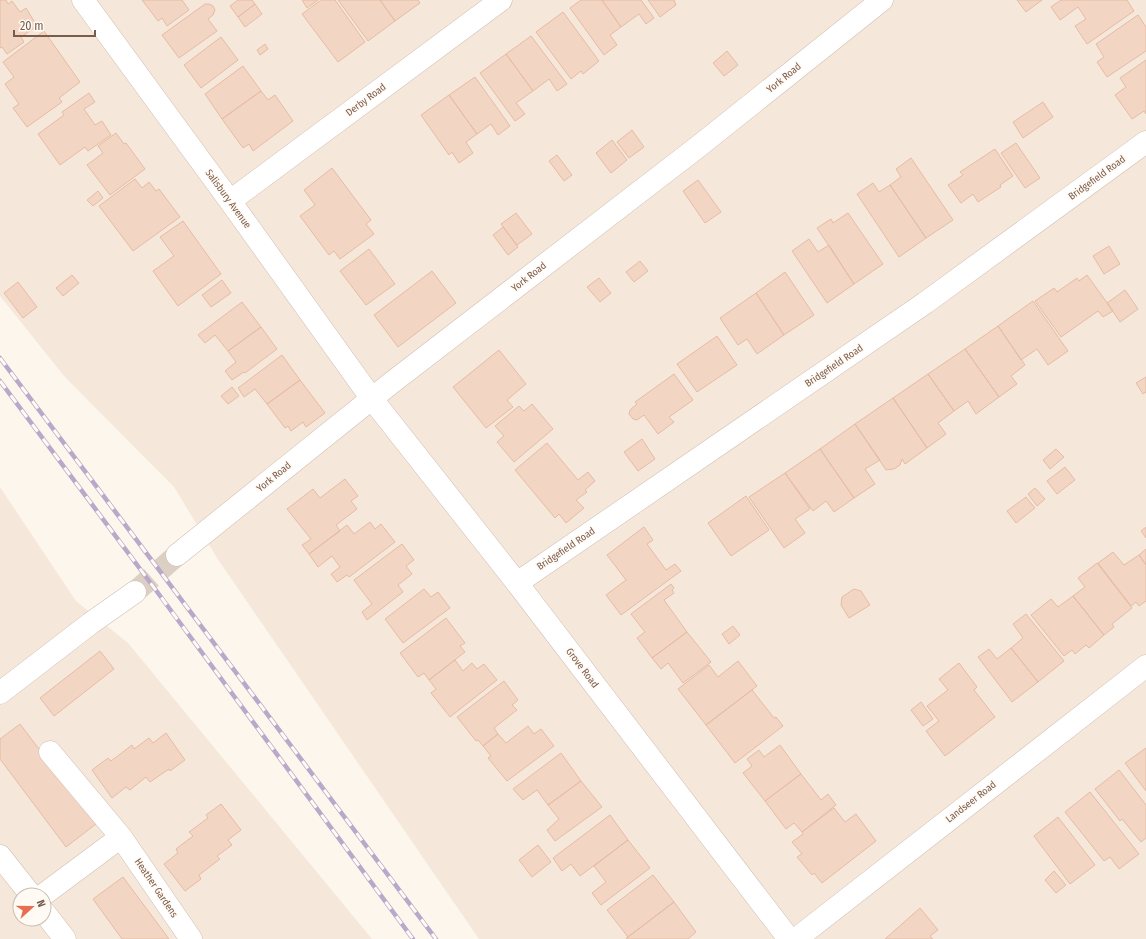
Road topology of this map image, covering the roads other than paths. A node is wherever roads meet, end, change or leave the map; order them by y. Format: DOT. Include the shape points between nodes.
graph roads {
  1 [pos="83,0"];
  2 [pos="502,0"];
  3 [pos="882,0"];
  4 [pos="1146,142"];
  5 [pos="230,201"];
  6 [pos="372,399"];
  7 [pos="177,555"];
  8 [pos="516,583"];
  9 [pos="135,592"];
  10 [pos="1146,666"];
  11 [pos="0,693"];
  12 [pos="50,752"];
  13 [pos="121,837"];
  14 [pos="0,856"];
  15 [pos="25,887"];
  16 [pos="52,888"];
  17 [pos="52,922"];
  18 [pos="65,939"];
  19 [pos="191,939"];
  20 [pos="789,939"];
  21 [pos="796,939"];
  1 -- 5 [label="street, Salisbury Avenue"];
  2 -- 5 [label="street, Derby Road"];
  3 -- 6 [label="street, York Road" via="699,146"];
  4 -- 8 [label="street, Bridgefield Road" via="926,303"];
  5 -- 6 [label="street, Salisbury Avenue"];
  6 -- 7 [label="street, York Road"];
  6 -- 8 [label="street, Grove Road"];
  8 -- 20 [label="street, Grove Road"];
  9 -- 11 [label="street"];
  10 -- 21 [label="street, Landseer Road"];
  12 -- 13 [label="street, Heather Gardens"];
  13 -- 16 [label="street"];
  13 -- 19 [label="street, Heather Gardens"];
  14 -- 15 [label="street"];
  17 -- 18 [label="street"];
}
